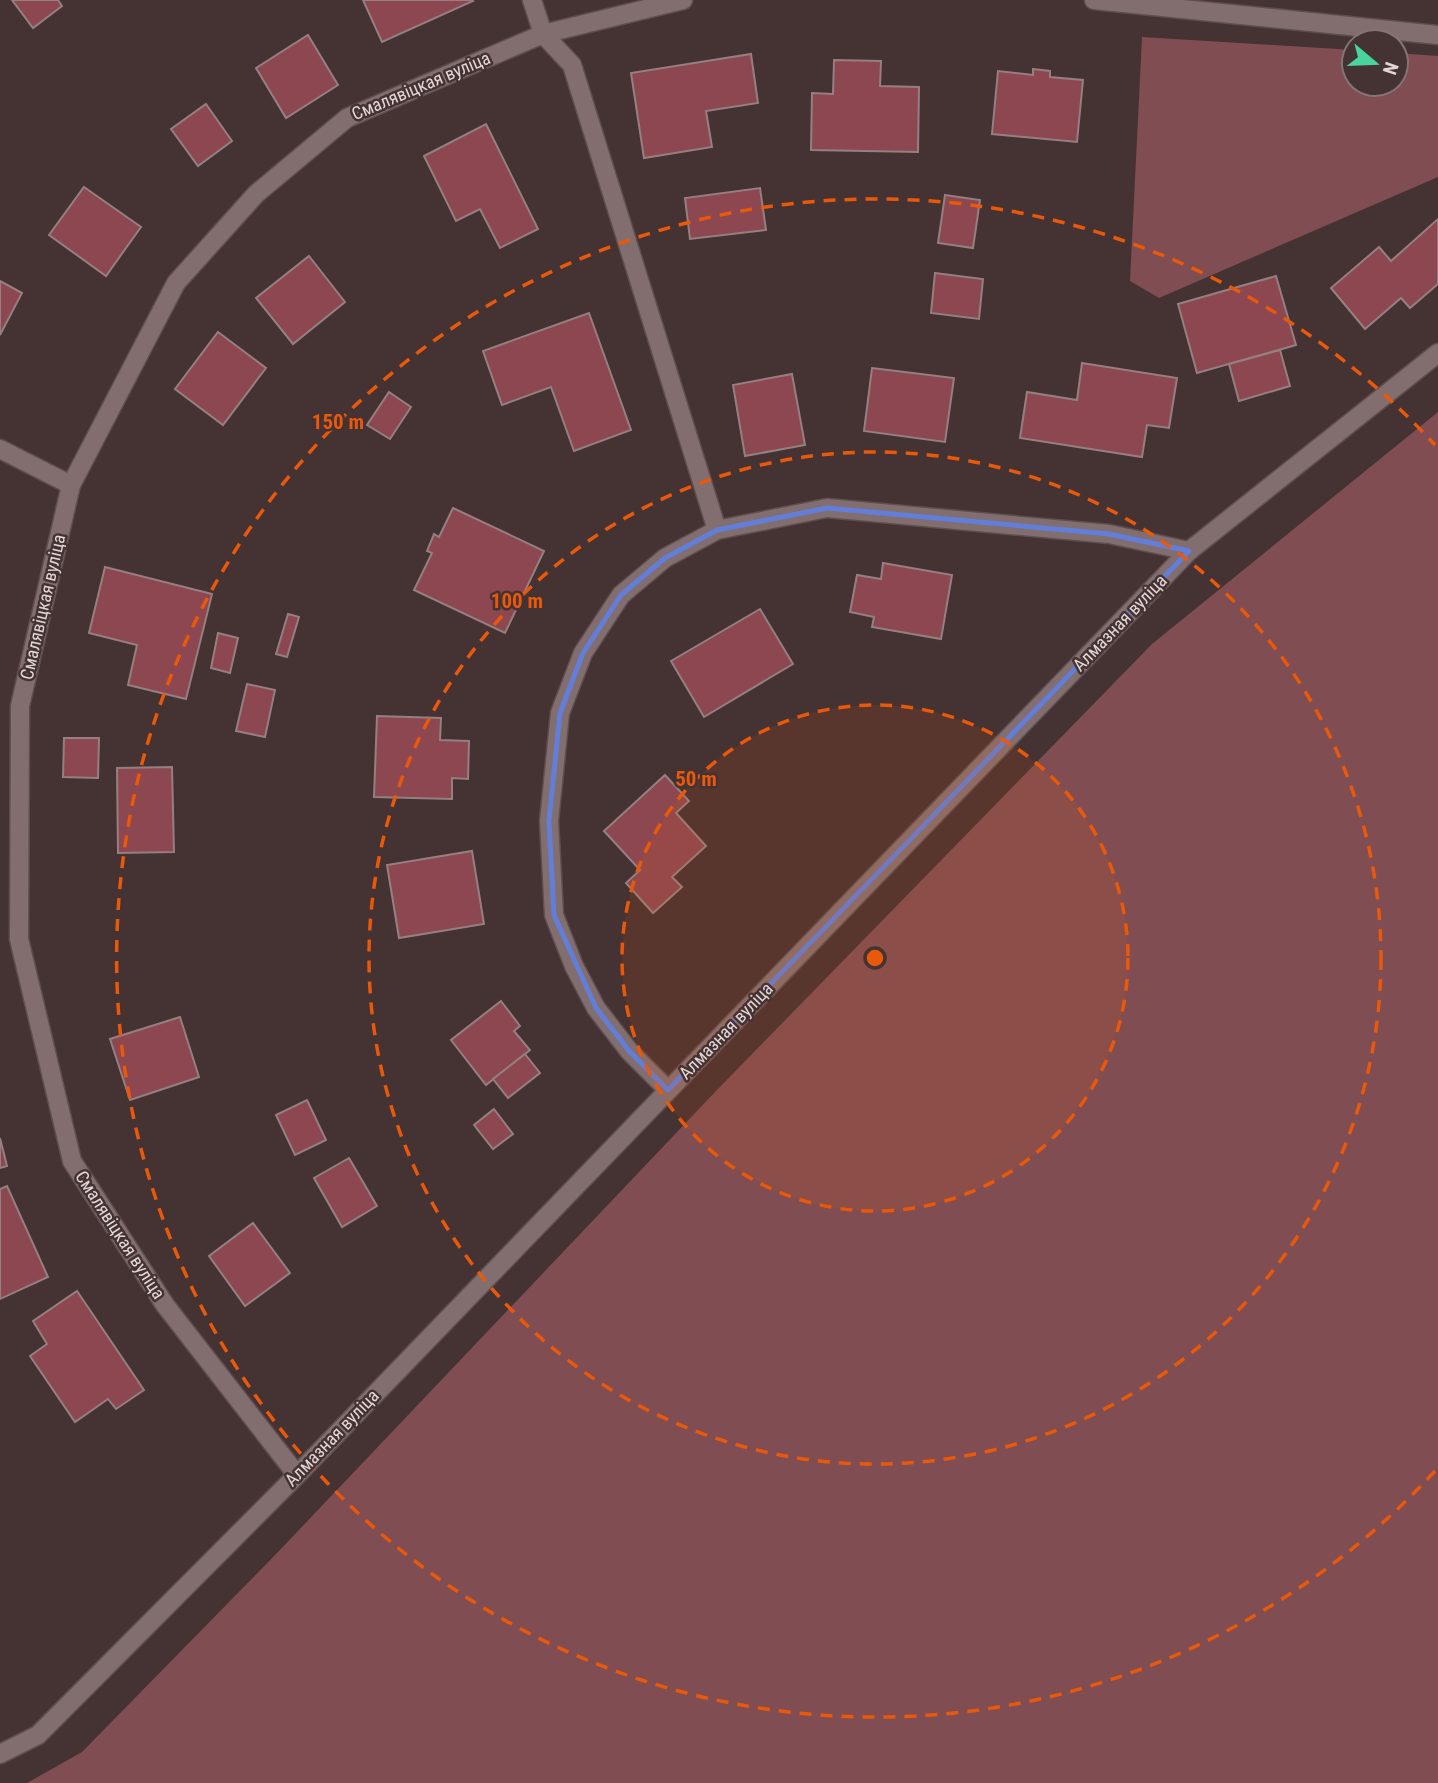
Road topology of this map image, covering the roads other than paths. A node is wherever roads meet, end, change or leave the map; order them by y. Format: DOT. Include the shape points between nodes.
graph roads {
  1 [pos="532,0"];
  2 [pos="683,0"];
  3 [pos="1094,0"];
  4 [pos="542,34"];
  5 [pos="1438,35"];
  6 [pos="1438,353"];
  7 [pos="0,449"];
  8 [pos="71,485"];
  9 [pos="717,530"];
  10 [pos="1189,551"];
  11 [pos="668,1090"];
  12 [pos="297,1475"];
  13 [pos="0,1754"];
  1 -- 4 [label="street"];
  2 -- 4 [label="street, Смалявіцкая вуліца"];
  3 -- 5 [label="street"];
  4 -- 8 [label="street, Смалявіцкая вуліца" via="347,118 256,194 176,283"];
  4 -- 9 [label="street" via="572,65"];
  6 -- 10 [label="street, Алмазная вуліца"];
  7 -- 8 [label="street"];
  8 -- 12 [label="street, Смалявіцкая вуліца" via="20,706 19,939 72,1161 165,1306"];
  9 -- 10 [label="street" via="827,508 1110,534"];
  9 -- 11 [label="street" via="665,558 621,595 583,653 560,713 549,821 554,915 574,966 596,1008"];
  10 -- 11 [label="street, Алмазная вуліца"];
  11 -- 12 [label="street, Алмазная вуліца"];
  12 -- 13 [label="street, Алмазная вуліца" via="38,1735"];
}
